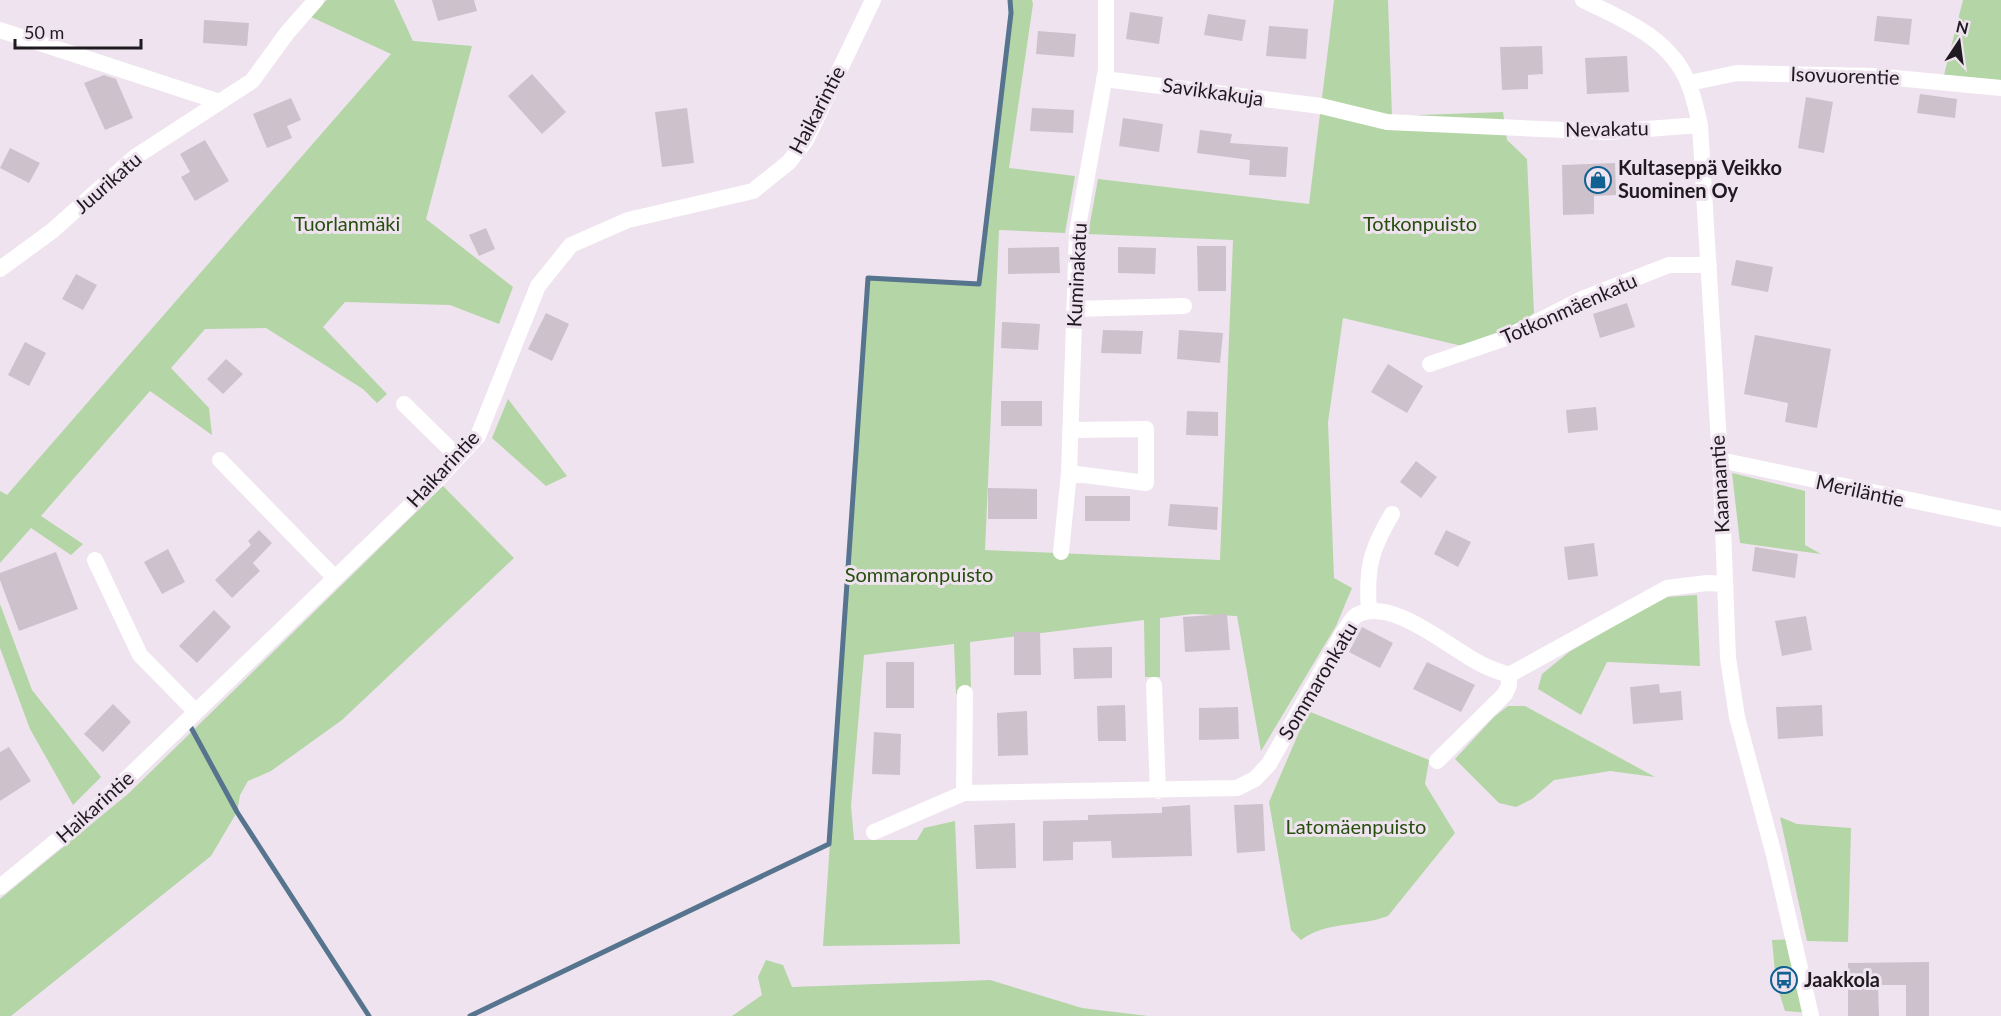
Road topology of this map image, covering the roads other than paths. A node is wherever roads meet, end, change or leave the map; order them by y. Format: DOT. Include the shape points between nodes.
graph roads {
  1 [pos="316,0"];
  2 [pos="873,0"];
  3 [pos="1106,0"];
  4 [pos="1583,0"];
  5 [pos="0,30"];
  6 [pos="1104,79"];
  7 [pos="1689,83"];
  8 [pos="2001,88"];
  9 [pos="220,102"];
  10 [pos="1700,125"];
  11 [pos="1514,127"];
  12 [pos="1709,266"];
  13 [pos="0,269"];
  14 [pos="1184,306"];
  15 [pos="1074,309"];
  16 [pos="1430,364"];
  17 [pos="404,404"];
  18 [pos="1070,430"];
  19 [pos="458,457"];
  20 [pos="220,460"];
  21 [pos="1720,460"];
  22 [pos="1069,473"];
  23 [pos="1392,514"];
  24 [pos="2001,519"];
  25 [pos="1061,552"];
  26 [pos="95,560"];
  27 [pos="334,577"];
  28 [pos="1724,584"];
  29 [pos="1369,611"];
  30 [pos="1509,675"];
  31 [pos="1154,685"];
  32 [pos="965,693"];
  33 [pos="196,712"];
  34 [pos="1437,760"];
  35 [pos="1158,790"];
  36 [pos="964,793"];
  37 [pos="874,832"];
  38 [pos="0,887"];
  39 [pos="1811,1016"];
  1 -- 9 [label="street, Juurikatu" via="252,81"];
  2 -- 19 [label="street, Haikarintie" via="806,140 789,162 753,191 628,220 571,245 538,286 478,436"];
  3 -- 6 [label="street, Kuminakatu"];
  4 -- 7 [label="street, Kaanaantie" via="1666,49"];
  5 -- 9 [label="street"];
  6 -- 11 [label="street, Savikkakuja" via="1321,106 1387,122"];
  6 -- 15 [label="street, Kuminakatu" via="1077,232"];
  7 -- 8 [label="street, Isovuorentie" via="1749,73 1875,75"];
  7 -- 10 [label="street, Kaanaantie"];
  9 -- 13 [label="street, Juurikatu" via="135,157 52,231"];
  10 -- 11 [label="street, Nevakatu" via="1607,132"];
  10 -- 12 [label="street, Kaanaantie"];
  12 -- 16 [label="street, Totkonmäenkatu" via="1669,265 1582,299 1503,339"];
  12 -- 21 [label="street, Kaanaantie"];
  14 -- 15 [label="street"];
  15 -- 18 [label="street, Kuminakatu"];
  17 -- 19 [label="street"];
  18 -- 22 [label="street, Kuminakatu"];
  18 -- 22 [label="street" via="1146,429 1146,483"];
  19 -- 27 [label="street, Haikarintie"];
  20 -- 27 [label="street"];
  21 -- 24 [label="street, Meriläntie"];
  21 -- 28 [label="street, Kaanaantie"];
  22 -- 25 [label="street, Kuminakatu"];
  23 -- 29 [label="street" via="1379,536 1366,576"];
  26 -- 33 [label="street" via="140,655"];
  27 -- 33 [label="street, Haikarintie"];
  28 -- 30 [label="street" via="1667,588"];
  28 -- 39 [label="street, Kaanaantie" via="1728,658 1737,717"];
  29 -- 30 [label="street, Sommaronkatu" via="1406,619 1483,665"];
  29 -- 35 [label="street, Sommaronkatu" via="1355,616 1343,633 1269,764 1255,779 1237,788"];
  30 -- 34 [label="street" via="1505,694"];
  31 -- 35 [label="street"];
  32 -- 36 [label="street"];
  33 -- 38 [label="street, Haikarintie" via="93,811"];
  35 -- 36 [label="street, Sommaronkatu"];
  36 -- 37 [label="street"];
}
